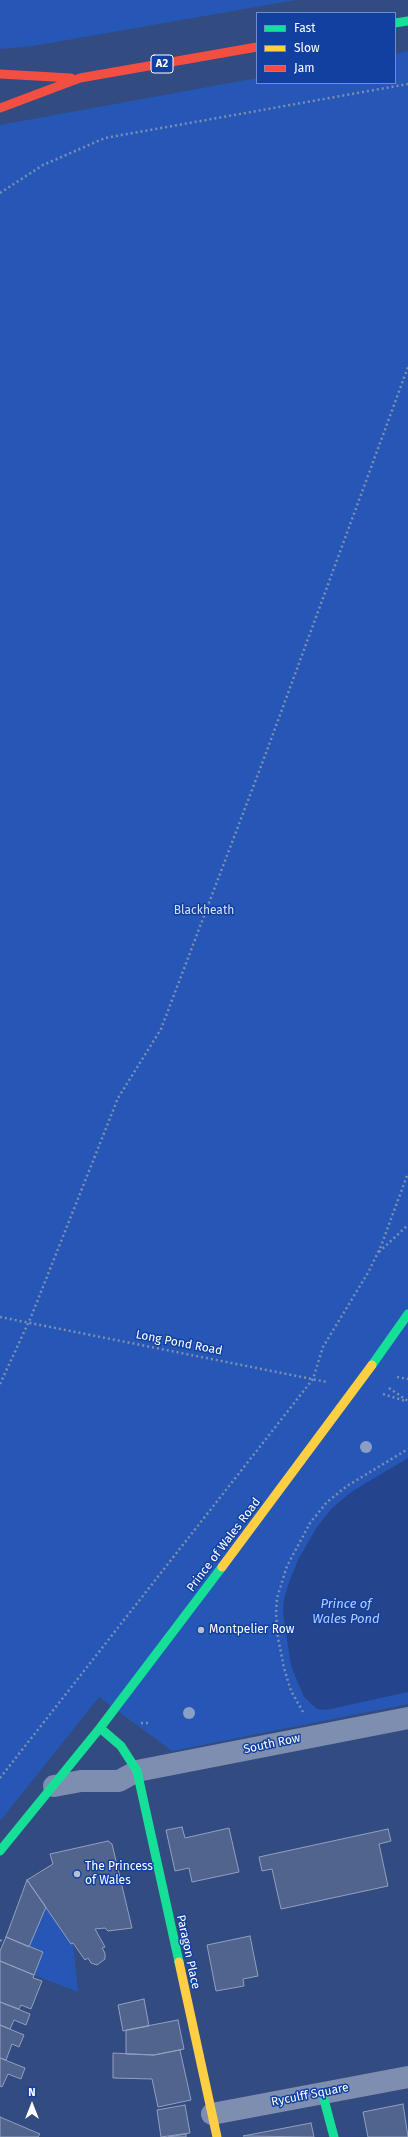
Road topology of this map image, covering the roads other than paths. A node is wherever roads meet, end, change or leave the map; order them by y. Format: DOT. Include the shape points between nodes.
graph roads {
  1 [pos="408,21"];
  2 [pos="396,23"];
  3 [pos="256,47"];
  4 [pos="0,74"];
  5 [pos="80,78"];
  6 [pos="0,108"];
  7 [pos="408,1314"];
  8 [pos="408,1718"];
  9 [pos="100,1728"];
  10 [pos="137,1771"];
  11 [pos="54,1786"];
  12 [pos="0,1851"];
  13 [pos="408,2077"];
  14 [pos="322,2092"];
  15 [pos="212,2114"];
  16 [pos="217,2137"];
  17 [pos="334,2137"];
  1 -- 2 [label="main road"];
  3 -- 5 [label="main road, A2"];
  4 -- 5 [label="main road, A2"];
  5 -- 6 [label="main road, A2"];
  7 -- 9 [label="main road, Prince of Wales Road"];
  8 -- 10 [label="street, South Row"];
  9 -- 10 [label="main road" via="121,1746"];
  9 -- 11 [label="main road, Prince of Wales Road"];
  10 -- 11 [label="street, South Row" via="119,1781 81,1781"];
  10 -- 15 [label="main road, Paragon Place"];
  11 -- 12 [label="main road"];
  13 -- 14 [label="street, Ryculff Square"];
  14 -- 15 [label="street, Ryculff Square"];
  14 -- 17 [label="main road"];
  15 -- 16 [label="main road, Paragon Place"];
}
